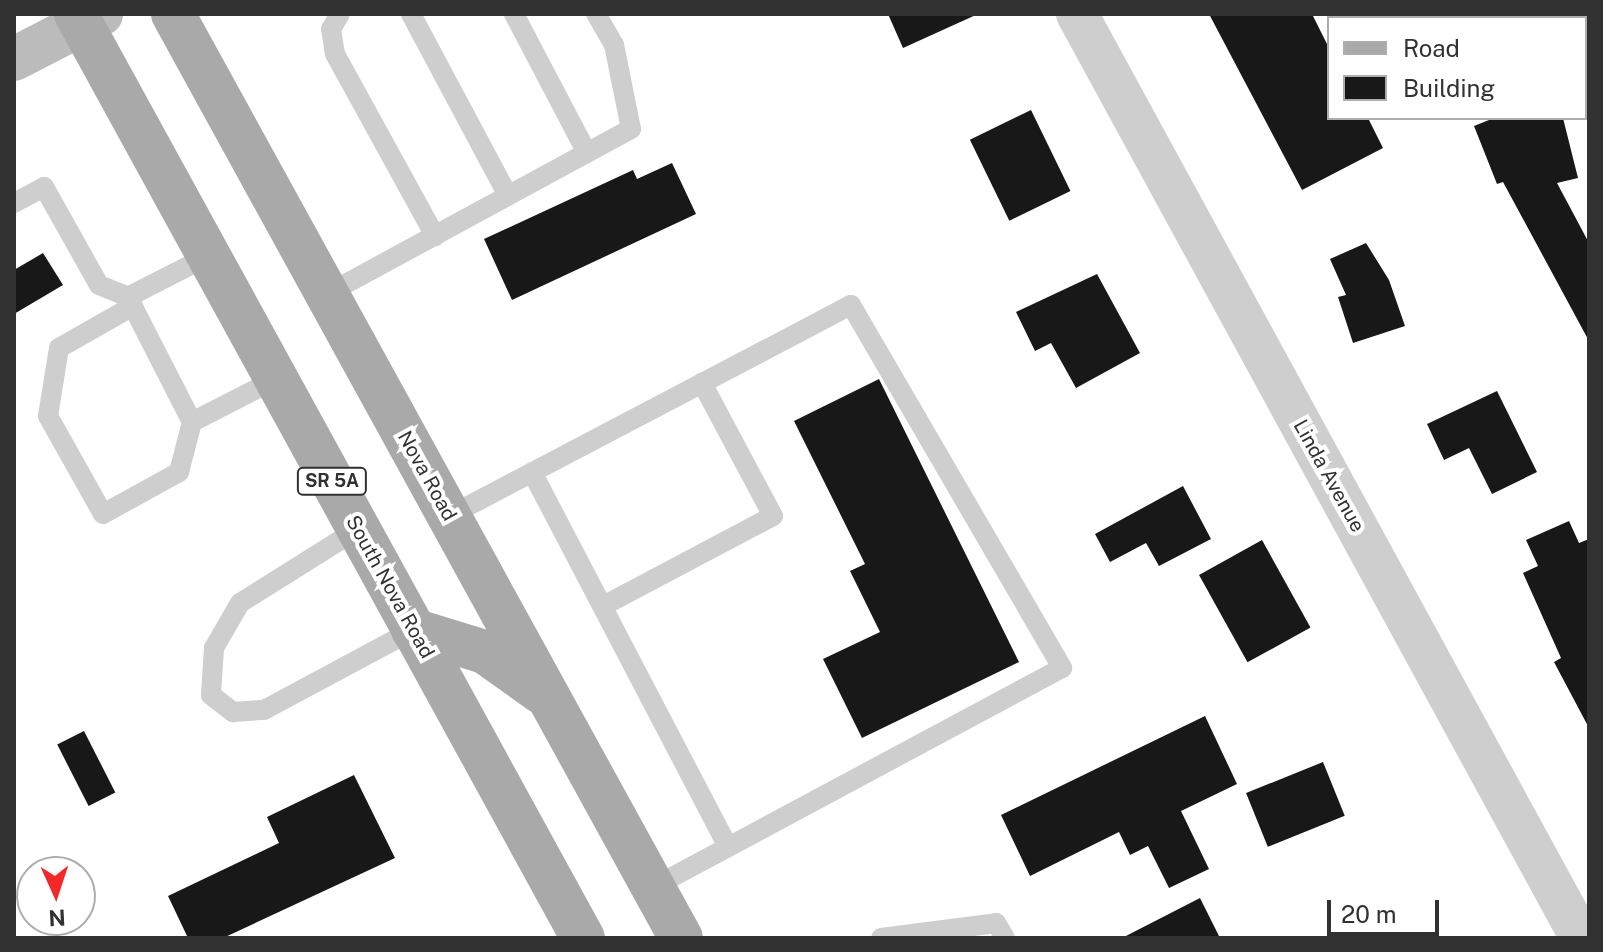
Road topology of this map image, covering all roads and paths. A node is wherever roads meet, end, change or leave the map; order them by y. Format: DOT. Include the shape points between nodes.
graph roads {
  1 [pos="173,14"];
  2 [pos="340,14"];
  3 [pos="411,14"];
  4 [pos="514,14"];
  5 [pos="596,14"];
  6 [pos="1077,14"];
  7 [pos="86,18"];
  8 [pos="14,59"];
  9 [pos="587,153"];
  10 [pos="508,196"];
  11 [pos="14,203"];
  12 [pos="435,236"];
  13 [pos="208,256"];
  14 [pos="327,294"];
  15 [pos="130,302"];
  16 [pos="276,379"];
  17 [pos="702,383"];
  18 [pos="192,422"];
  19 [pos="532,472"];
  20 [pos="449,516"];
  21 [pos="358,529"];
  22 [pos="603,606"];
  23 [pos="413,630"];
  24 [pos="549,698"];
  25 [pos="728,847"];
  26 [pos="653,887"];
  27 [pos="583,938"];
  28 [pos="681,938"];
  29 [pos="881,938"];
  30 [pos="1005,938"];
  31 [pos="1581,938"];
  1 -- 14 [label="main road, Nova Road"];
  2 -- 12 [label="lane" via="331,29 335,54"];
  3 -- 10 [label="lane"];
  4 -- 9 [label="lane"];
  5 -- 9 [label="lane" via="614,45 631,129"];
  6 -- 31 [label="street, Linda Avenue"];
  7 -- 8 [label="street"];
  7 -- 13 [label="main road, South Nova Road / SR 5A"];
  9 -- 10 [label="lane"];
  10 -- 12 [label="lane"];
  11 -- 15 [label="lane" via="44,187 99,285"];
  12 -- 14 [label="lane"];
  13 -- 15 [label="lane"];
  13 -- 16 [label="main road, South Nova Road / SR 5A"];
  14 -- 20 [label="main road, Nova Road"];
  15 -- 18 [label="lane"];
  15 -- 18 [label="lane" via="59,348 48,416 103,514 179,472"];
  16 -- 18 [label="lane"];
  16 -- 21 [label="main road, South Nova Road / SR 5A"];
  17 -- 19 [label="lane"];
  17 -- 22 [label="lane" via="773,516"];
  17 -- 25 [label="lane" via="851,305 1062,668"];
  19 -- 20 [label="lane"];
  19 -- 22 [label="lane"];
  20 -- 24 [label="main road, Nova Road"];
  21 -- 23 [label="main road, South Nova Road / SR 5A"];
  21 -- 23 [label="lane" via="240,603 214,648 211,695 233,712 264,710"];
  22 -- 25 [label="lane"];
  23 -- 24 [label="main road" via="485,652"];
  23 -- 27 [label="main road, South Nova Road / SR 5A"];
  24 -- 26 [label="main road, Nova Road"];
  25 -- 26 [label="lane"];
  26 -- 28 [label="main road, Nova Road"];
  29 -- 30 [label="lane" via="996,923"];
}
